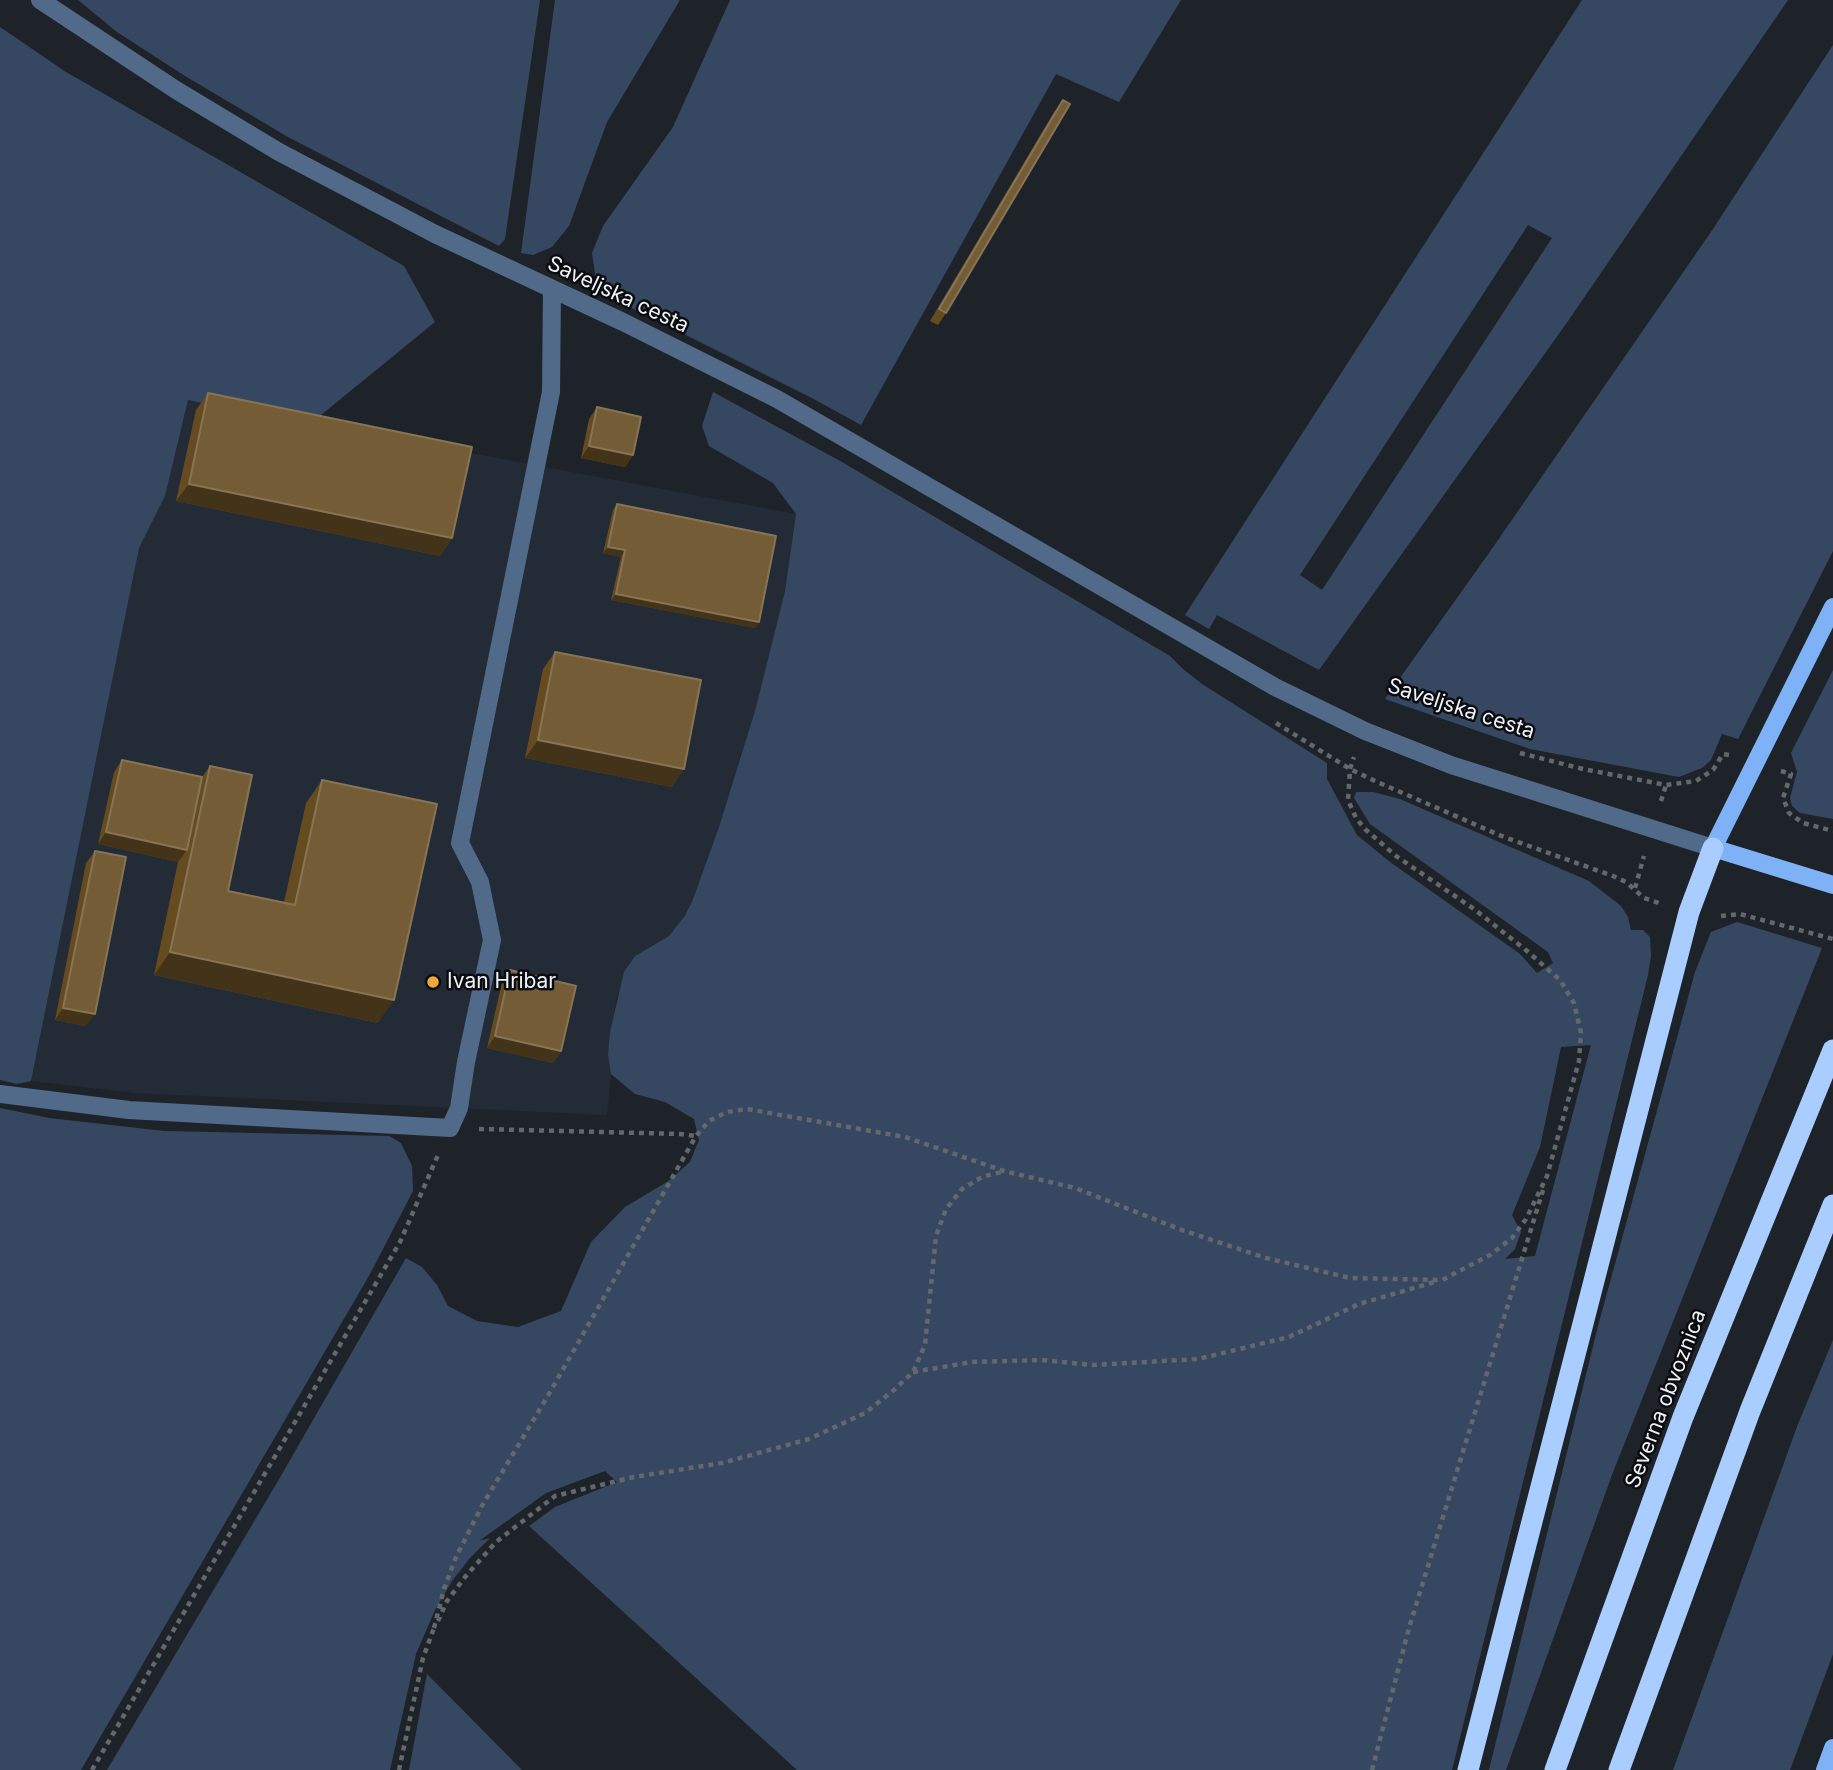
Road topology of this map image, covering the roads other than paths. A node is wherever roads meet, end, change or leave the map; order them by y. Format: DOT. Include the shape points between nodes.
graph roads {
  1 [pos="40,0"];
  2 [pos="552,289"];
  3 [pos="1833,607"];
  4 [pos="1713,848"];
  5 [pos="1833,885"];
  6 [pos="1833,1050"];
  7 [pos="0,1094"];
  8 [pos="1833,1205"];
  9 [pos="1833,1748"];
  10 [pos="1468,1770"];
  11 [pos="1555,1770"];
  12 [pos="1619,1770"];
  13 [pos="1825,1770"];
  1 -- 2 [label="street, Saveljska cesta" via="279,152"];
  2 -- 4 [label="street, Saveljska cesta" via="777,399 1275,687 1365,731 1451,765"];
  2 -- 7 [label="street" via="551,392 460,843 480,881 492,940 459,1108 450,1128 129,1110"];
  3 -- 4 [label="main road"];
  4 -- 5 [label="main road"];
  4 -- 10 [label="highway" via="1689,912"];
  6 -- 11 [label="highway, Severna obvoznica" via="1683,1417"];
  8 -- 12 [label="highway" via="1750,1411"];
  9 -- 13 [label="main road"];
}
